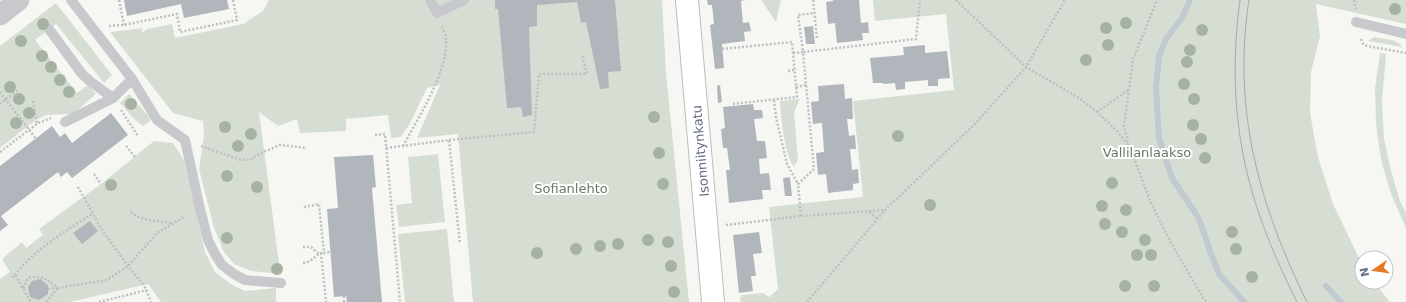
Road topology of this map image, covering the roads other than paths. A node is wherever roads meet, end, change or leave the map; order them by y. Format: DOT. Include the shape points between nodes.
graph roads {
  1 [pos="19,0"];
  2 [pos="71,0"];
  3 [pos="430,0"];
  4 [pos="464,0"];
  5 [pos="687,0"];
  6 [pos="0,15"];
  7 [pos="1356,22"];
  8 [pos="49,29"];
  9 [pos="1406,34"];
  10 [pos="132,79"];
  11 [pos="113,98"];
  12 [pos="65,122"];
  13 [pos="281,283"];
  14 [pos="713,302"];
  1 -- 6 [label="street"];
  2 -- 10 [label="lane"];
  3 -- 4 [label="lane" via="437,13"];
  5 -- 14 [label="street, Isonniitynkatu"];
  7 -- 9 [label="lane"];
  8 -- 11 [label="lane" via="82,74"];
  10 -- 11 [label="lane"];
  10 -- 13 [label="lane" via="157,120 185,140 208,240 222,265 245,280"];
  11 -- 12 [label="lane"];
}
